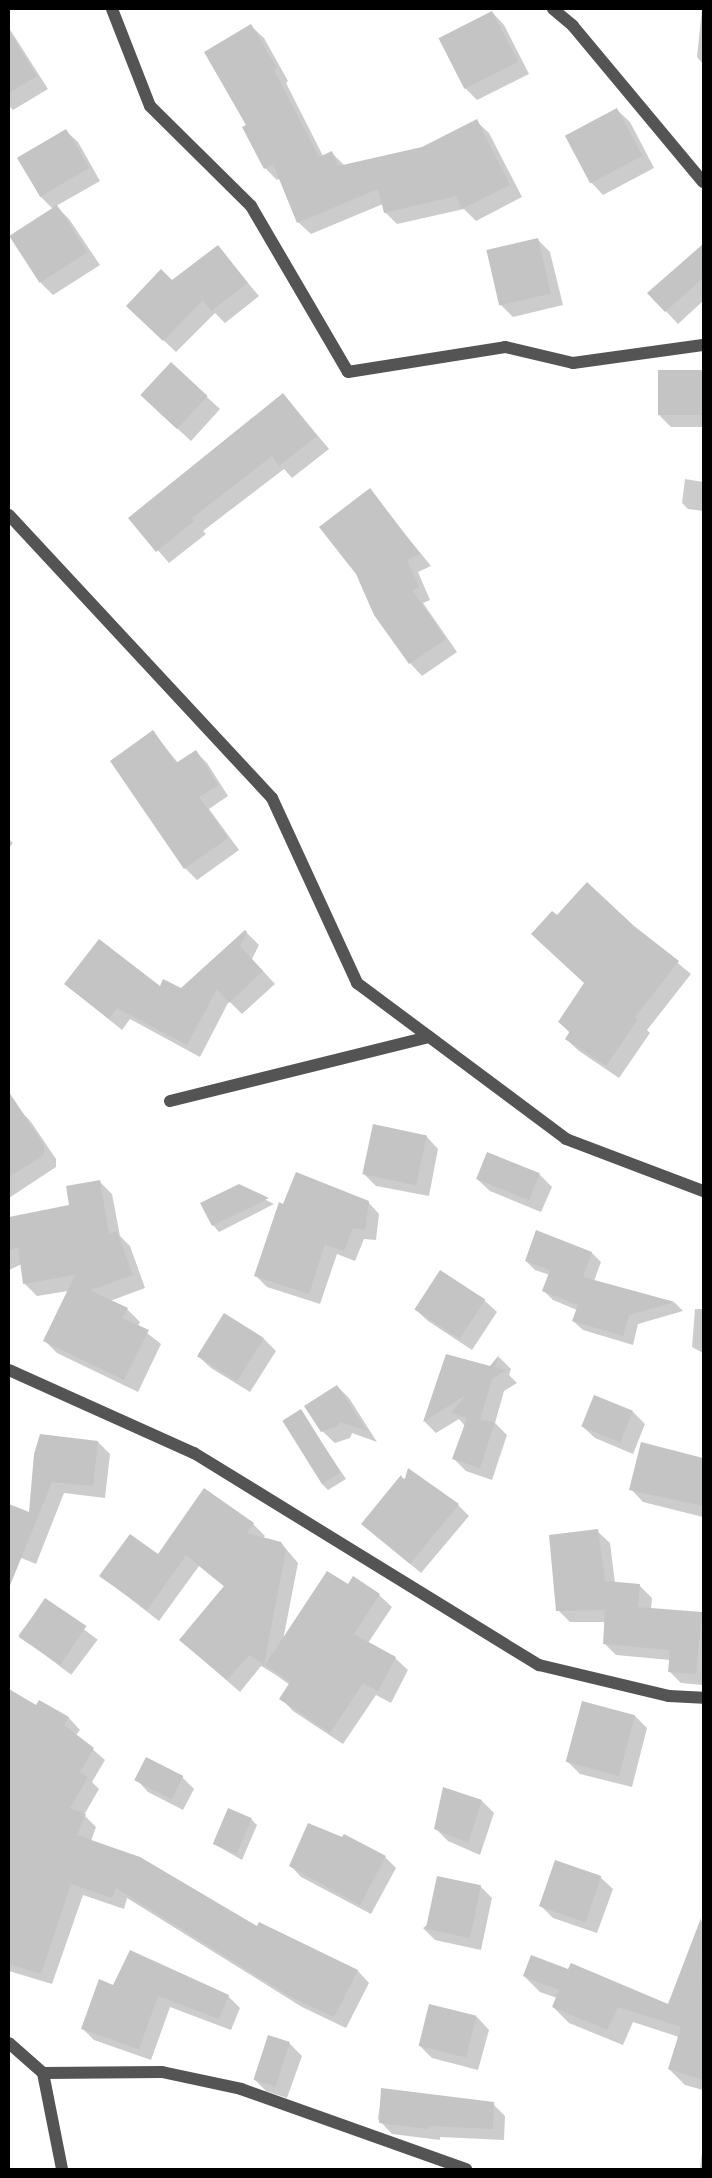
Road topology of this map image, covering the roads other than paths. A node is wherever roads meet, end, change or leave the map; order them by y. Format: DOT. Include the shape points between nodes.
graph roads {
  1 [pos="112,9"];
  2 [pos="554,9"];
  3 [pos="703,182"];
  4 [pos="703,346"];
  5 [pos="9,515"];
  6 [pos="429,1037"];
  7 [pos="170,1101"];
  8 [pos="703,1190"];
  9 [pos="9,1370"];
  10 [pos="703,1698"];
  11 [pos="9,2043"];
  12 [pos="42,2074"];
  13 [pos="62,2169"];
  14 [pos="466,2169"];
  1 -- 4 [label="street" via="150,106 251,206 348,372 505,347 573,363"];
  2 -- 3 [label="street" via="573,26"];
  5 -- 6 [label="street" via="272,798 356,983"];
  6 -- 7 [label="street"];
  6 -- 8 [label="street" via="566,1139"];
  9 -- 10 [label="street" via="194,1453 539,1665 668,1696"];
  11 -- 12 [label="street"];
  12 -- 13 [label="street"];
  12 -- 14 [label="street" via="162,2072 241,2089"];
}
